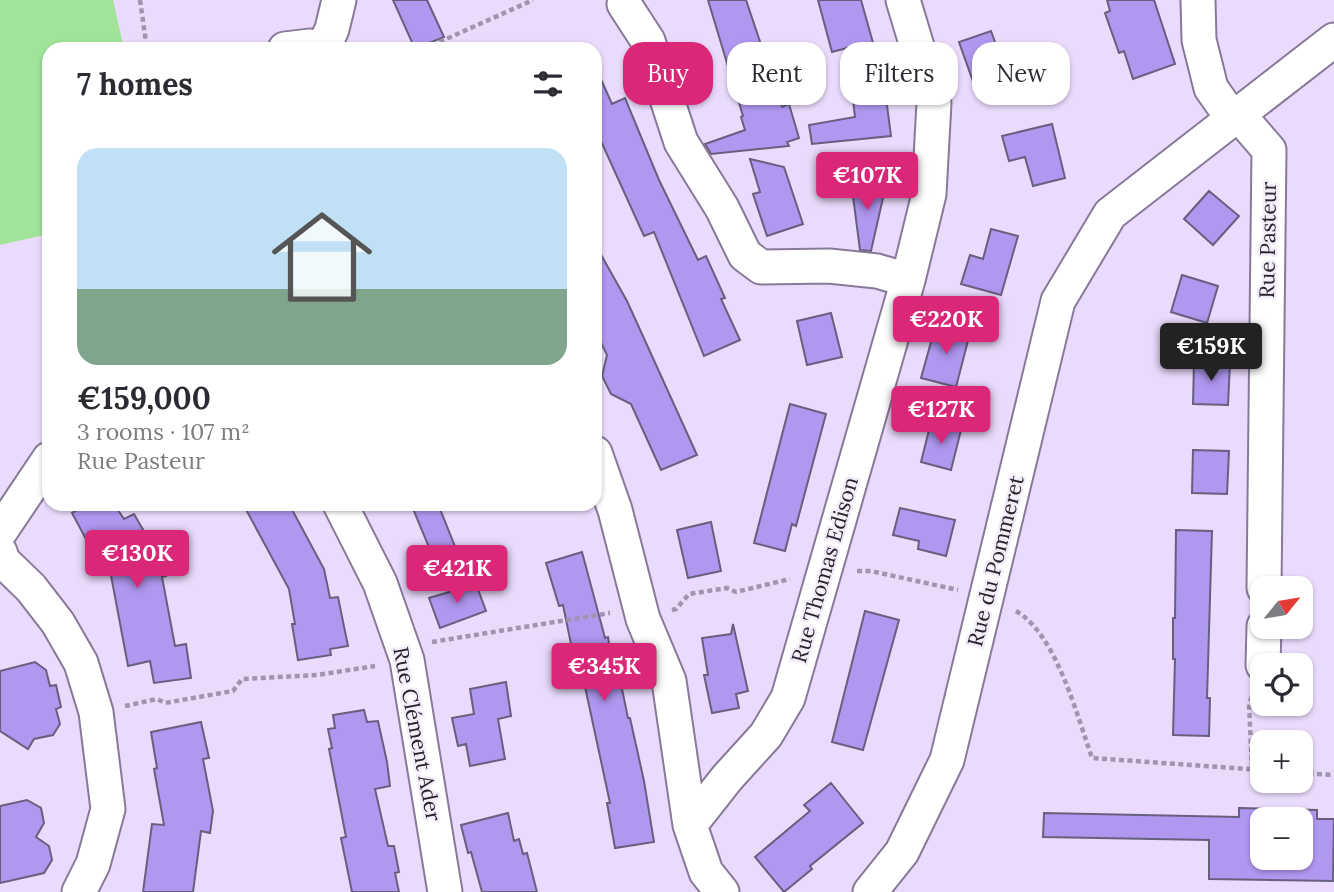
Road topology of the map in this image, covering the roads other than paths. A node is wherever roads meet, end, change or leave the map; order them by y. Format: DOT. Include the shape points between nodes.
graph roads {
  1 [pos="339,0"];
  2 [pos="903,0"];
  3 [pos="1198,0"];
  4 [pos="624,4"];
  5 [pos="1334,40"];
  6 [pos="326,42"];
  7 [pos="1234,116"];
  8 [pos="908,281"];
  9 [pos="42,469"];
  10 [pos="602,473"];
  11 [pos="344,511"];
  12 [pos="0,532"];
  13 [pos="0,552"];
  14 [pos="1264,576"];
  15 [pos="690,825"];
  16 [pos="79,892"];
  17 [pos="445,892"];
  18 [pos="722,892"];
  19 [pos="870,892"];
  1 -- 6 [label="street"];
  2 -- 8 [label="street, Rue Thomas Edison" via="934,103 929,194"];
  3 -- 7 [label="street, Rue Pasteur" via="1199,40 1211,88"];
  4 -- 8 [label="street" via="648,41 681,142 745,255 761,267 829,266 877,271"];
  5 -- 7 [label="street, Rue du Pommeret"];
  7 -- 14 [label="street, Rue Pasteur" via="1269,150"];
  7 -- 19 [label="street, Rue du Pommeret" via="1110,214 1058,301 947,760 902,852"];
  8 -- 15 [label="street, Rue Thomas Edison" via="788,698 766,735"];
  9 -- 12 [label="street"];
  10 -- 15 [label="street" via="643,619 669,681"];
  11 -- 17 [label="street, Rue Clément Ader" via="380,583 407,660"];
  13 -- 16 [label="street" via="58,623 81,663 96,712 108,809 93,864"];
  15 -- 18 [label="street" via="706,872"];
}
